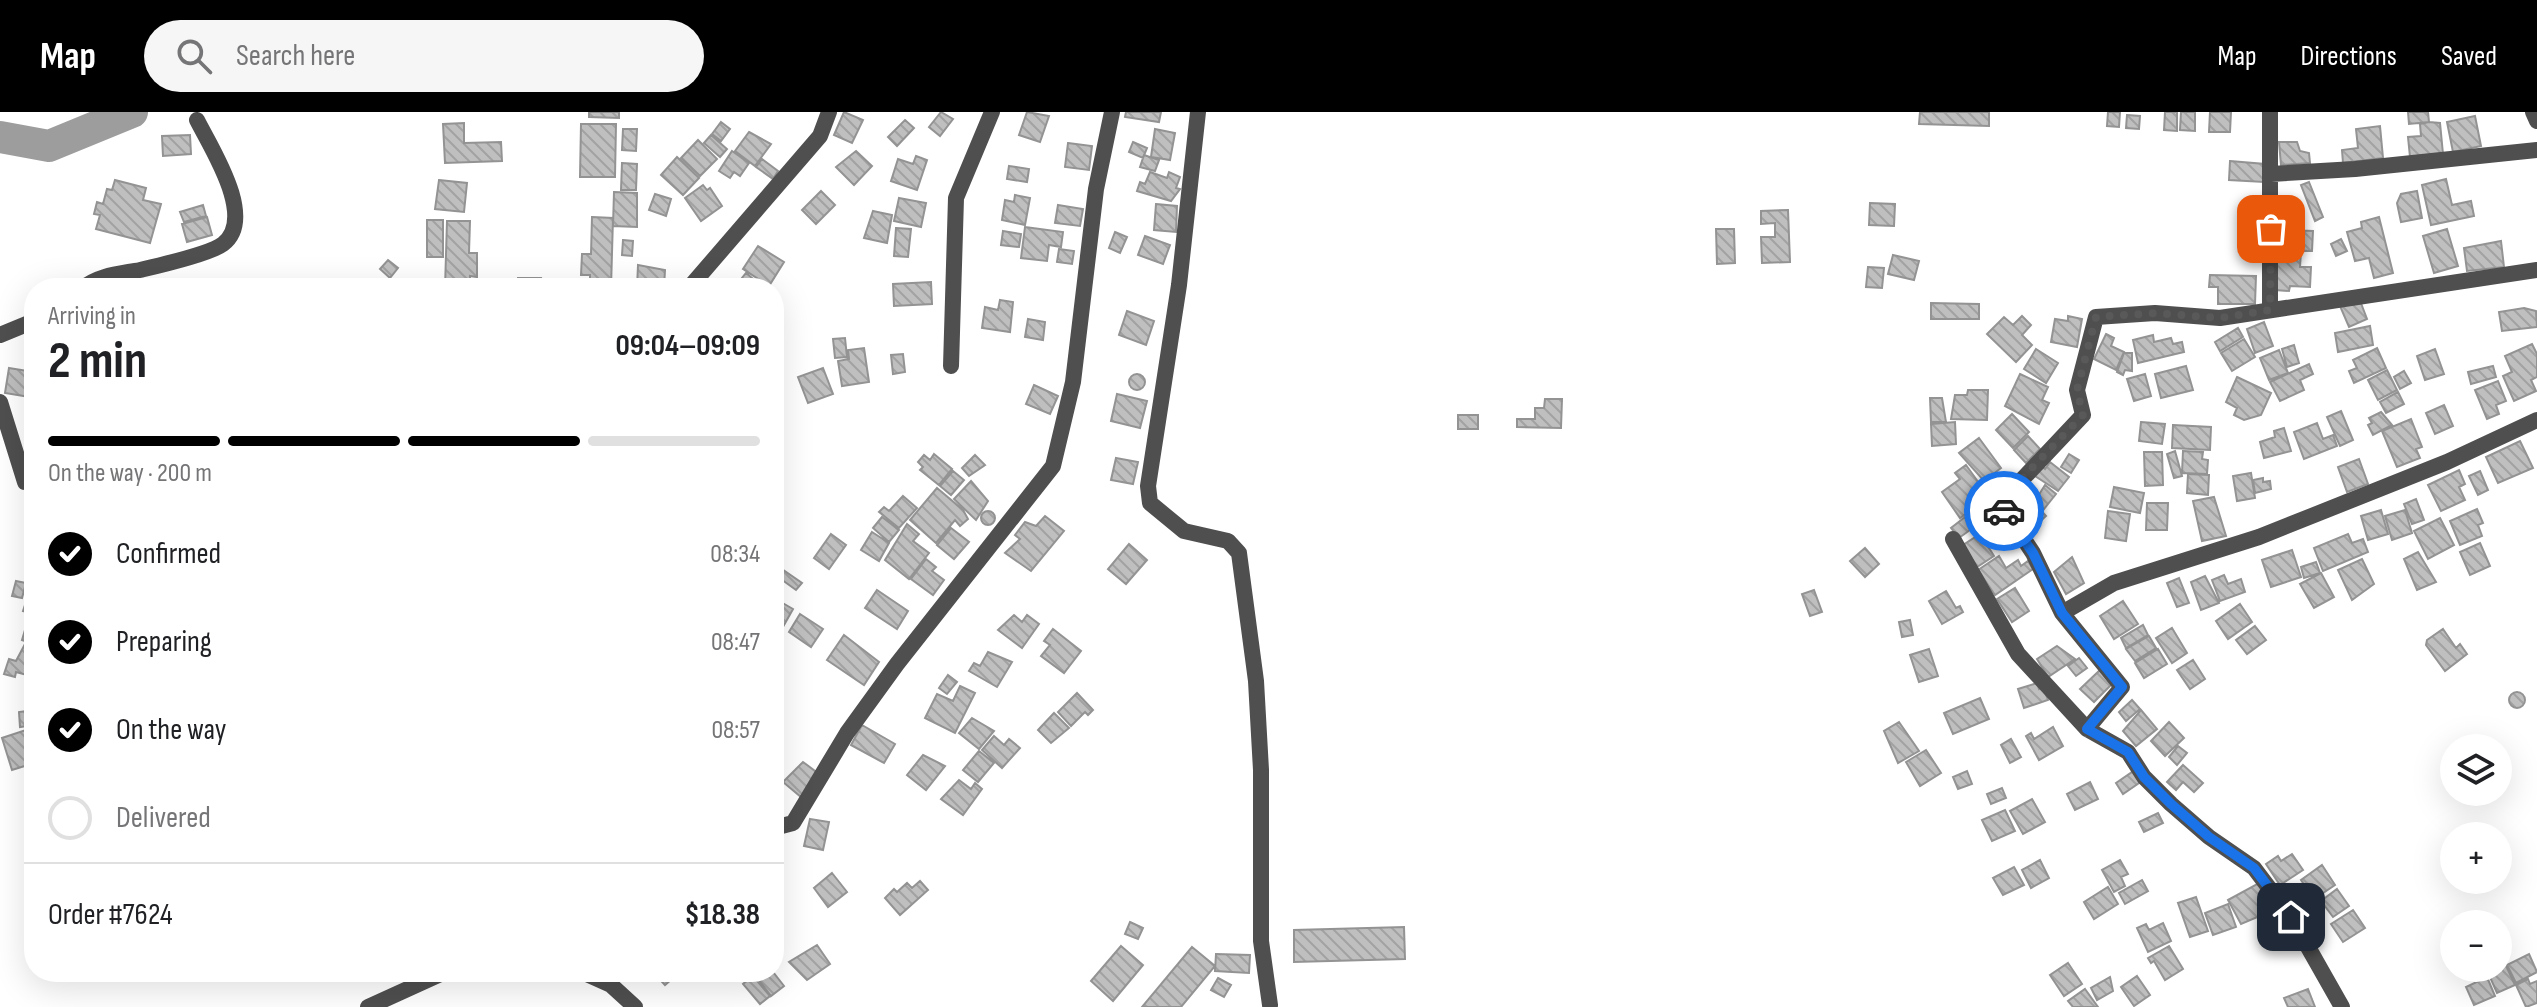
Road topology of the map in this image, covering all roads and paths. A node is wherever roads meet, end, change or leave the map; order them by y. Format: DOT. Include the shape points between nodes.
graph roads {
  1 [pos="829,112"];
  2 [pos="992,112"];
  3 [pos="1112,112"];
  4 [pos="1198,112"];
  5 [pos="2270,112"];
  6 [pos="2533,112"];
  7 [pos="197,120"];
  8 [pos="2537,121"];
  9 [pos="2537,150"];
  10 [pos="2271,174"];
  11 [pos="2537,270"];
  12 [pos="95,278"];
  13 [pos="698,278"];
  14 [pos="2270,310"];
  15 [pos="24,325"];
  16 [pos="0,335"];
  17 [pos="951,366"];
  18 [pos="0,402"];
  19 [pos="2537,420"];
  20 [pos="24,479"];
  21 [pos="1953,539"];
  22 [pos="2062,613"];
  23 [pos="2087,729"];
  24 [pos="784,825"];
  25 [pos="423,982"];
  26 [pos="604,982"];
  27 [pos="1270,1005"];
  28 [pos="368,1007"];
  29 [pos="635,1007"];
  30 [pos="2342,1007"];
  1 -- 13 [label="street" via="820,136"];
  2 -- 17 [label="street" via="956,198"];
  3 -- 24 [label="street" via="1096,189 1073,382 1053,466 880,687 793,823"];
  4 -- 27 [label="street" via="1181,270 1148,486 1150,503 1184,531 1228,541 1239,553 1256,681 1261,941"];
  5 -- 10 [label="street"];
  6 -- 8 [label="street"];
  7 -- 12 [label="street" via="236,195 231,232 223,244 162,265"];
  9 -- 10 [label="street"];
  10 -- 14 [label="street"];
  11 -- 14 [label="street"];
  14 -- 22 [label="street" via="2220,318 2155,313 2096,317 2077,390 2083,415 2000,503 2033,553"];
  15 -- 16 [label="street"];
  18 -- 20 [label="street"];
  19 -- 22 [label="street" via="2259,537 2114,583"];
  21 -- 23 [label="street" via="2018,654"];
  22 -- 23 [label="street" via="2122,687"];
  23 -- 30 [label="street" via="2128,752 2171,804 2254,868 2291,917"];
  25 -- 28 [label="street"];
  26 -- 29 [label="street"];
}
